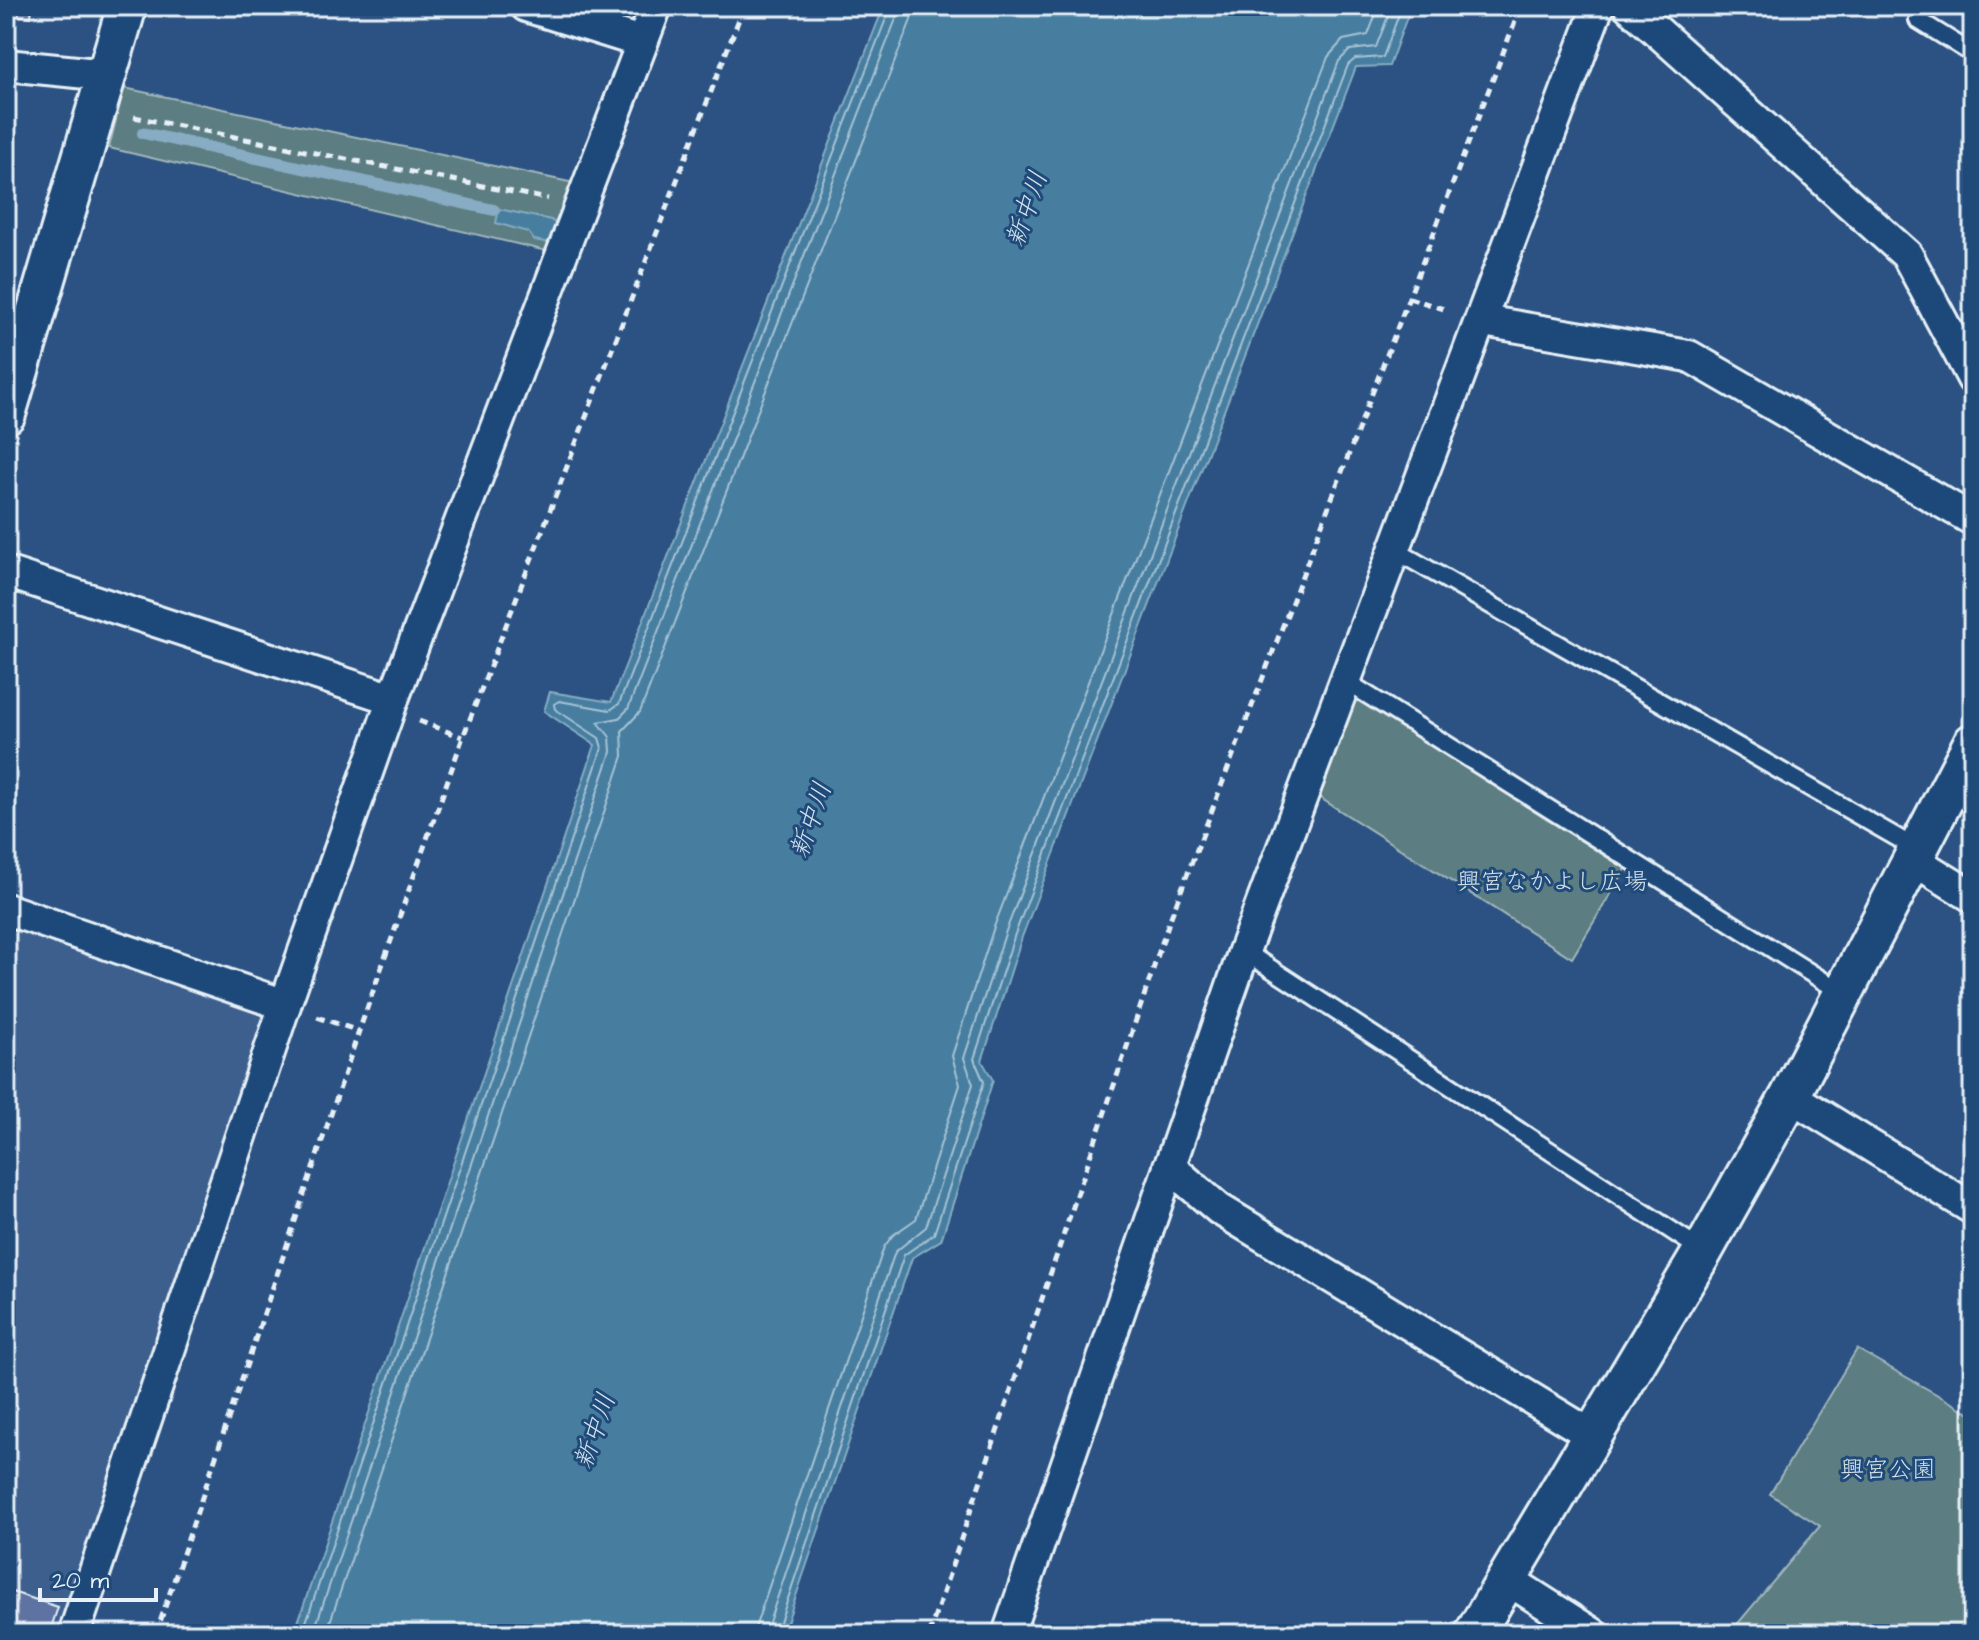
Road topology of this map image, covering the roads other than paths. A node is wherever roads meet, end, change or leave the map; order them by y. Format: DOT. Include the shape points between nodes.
graph roads {
  1 [pos="127,6"];
  2 [pos="526,6"];
  3 [pos="656,6"];
  4 [pos="1598,6"];
  5 [pos="1629,6"];
  6 [pos="1918,20"];
  7 [pos="641,42"];
  8 [pos="1973,54"];
  9 [pos="6,65"];
  10 [pos="102,92"];
  11 [pos="1483,321"];
  12 [pos="1973,379"];
  13 [pos="6,414"];
  14 [pos="1973,520"];
  15 [pos="1393,549"];
  16 [pos="6,572"];
  17 [pos="1347,682"];
  18 [pos="400,708"];
  19 [pos="1973,743"];
  20 [pos="1914,854"];
  21 [pos="1973,897"];
  22 [pos="6,909"];
  23 [pos="1244,951"];
  24 [pos="1841,992"];
  25 [pos="285,1005"];
  26 [pos="1790,1096"];
  27 [pos="1169,1166"];
  28 [pos="1973,1209"];
  29 [pos="1703,1251"];
  30 [pos="1593,1436"];
  31 [pos="1507,1579"];
  32 [pos="74,1634"];
  33 [pos="1008,1634"];
  34 [pos="1474,1634"];
  35 [pos="1593,1634"];
  1 -- 10 [label="street"];
  2 -- 7 [label="street"];
  3 -- 7 [label="street"];
  4 -- 11 [label="street"];
  5 -- 12 [label="street" via="1907,255"];
  6 -- 8 [label="lane"];
  7 -- 18 [label="street" via="577,205"];
  9 -- 10 [label="street"];
  10 -- 13 [label="street"];
  11 -- 14 [label="street" via="1689,356"];
  11 -- 15 [label="street"];
  15 -- 17 [label="street"];
  15 -- 20 [label="lane"];
  16 -- 18 [label="street"];
  17 -- 23 [label="street"];
  17 -- 24 [label="lane"];
  18 -- 25 [label="street"];
  19 -- 20 [label="street"];
  20 -- 21 [label="street"];
  20 -- 24 [label="street"];
  22 -- 25 [label="street"];
  23 -- 27 [label="street"];
  23 -- 29 [label="lane"];
  24 -- 26 [label="street"];
  25 -- 32 [label="street"];
  26 -- 28 [label="street"];
  26 -- 29 [label="street"];
  27 -- 30 [label="street" via="1219,1209"];
  27 -- 33 [label="street"];
  29 -- 30 [label="street"];
  30 -- 31 [label="street"];
  31 -- 34 [label="street"];
  31 -- 35 [label="street"];
}
